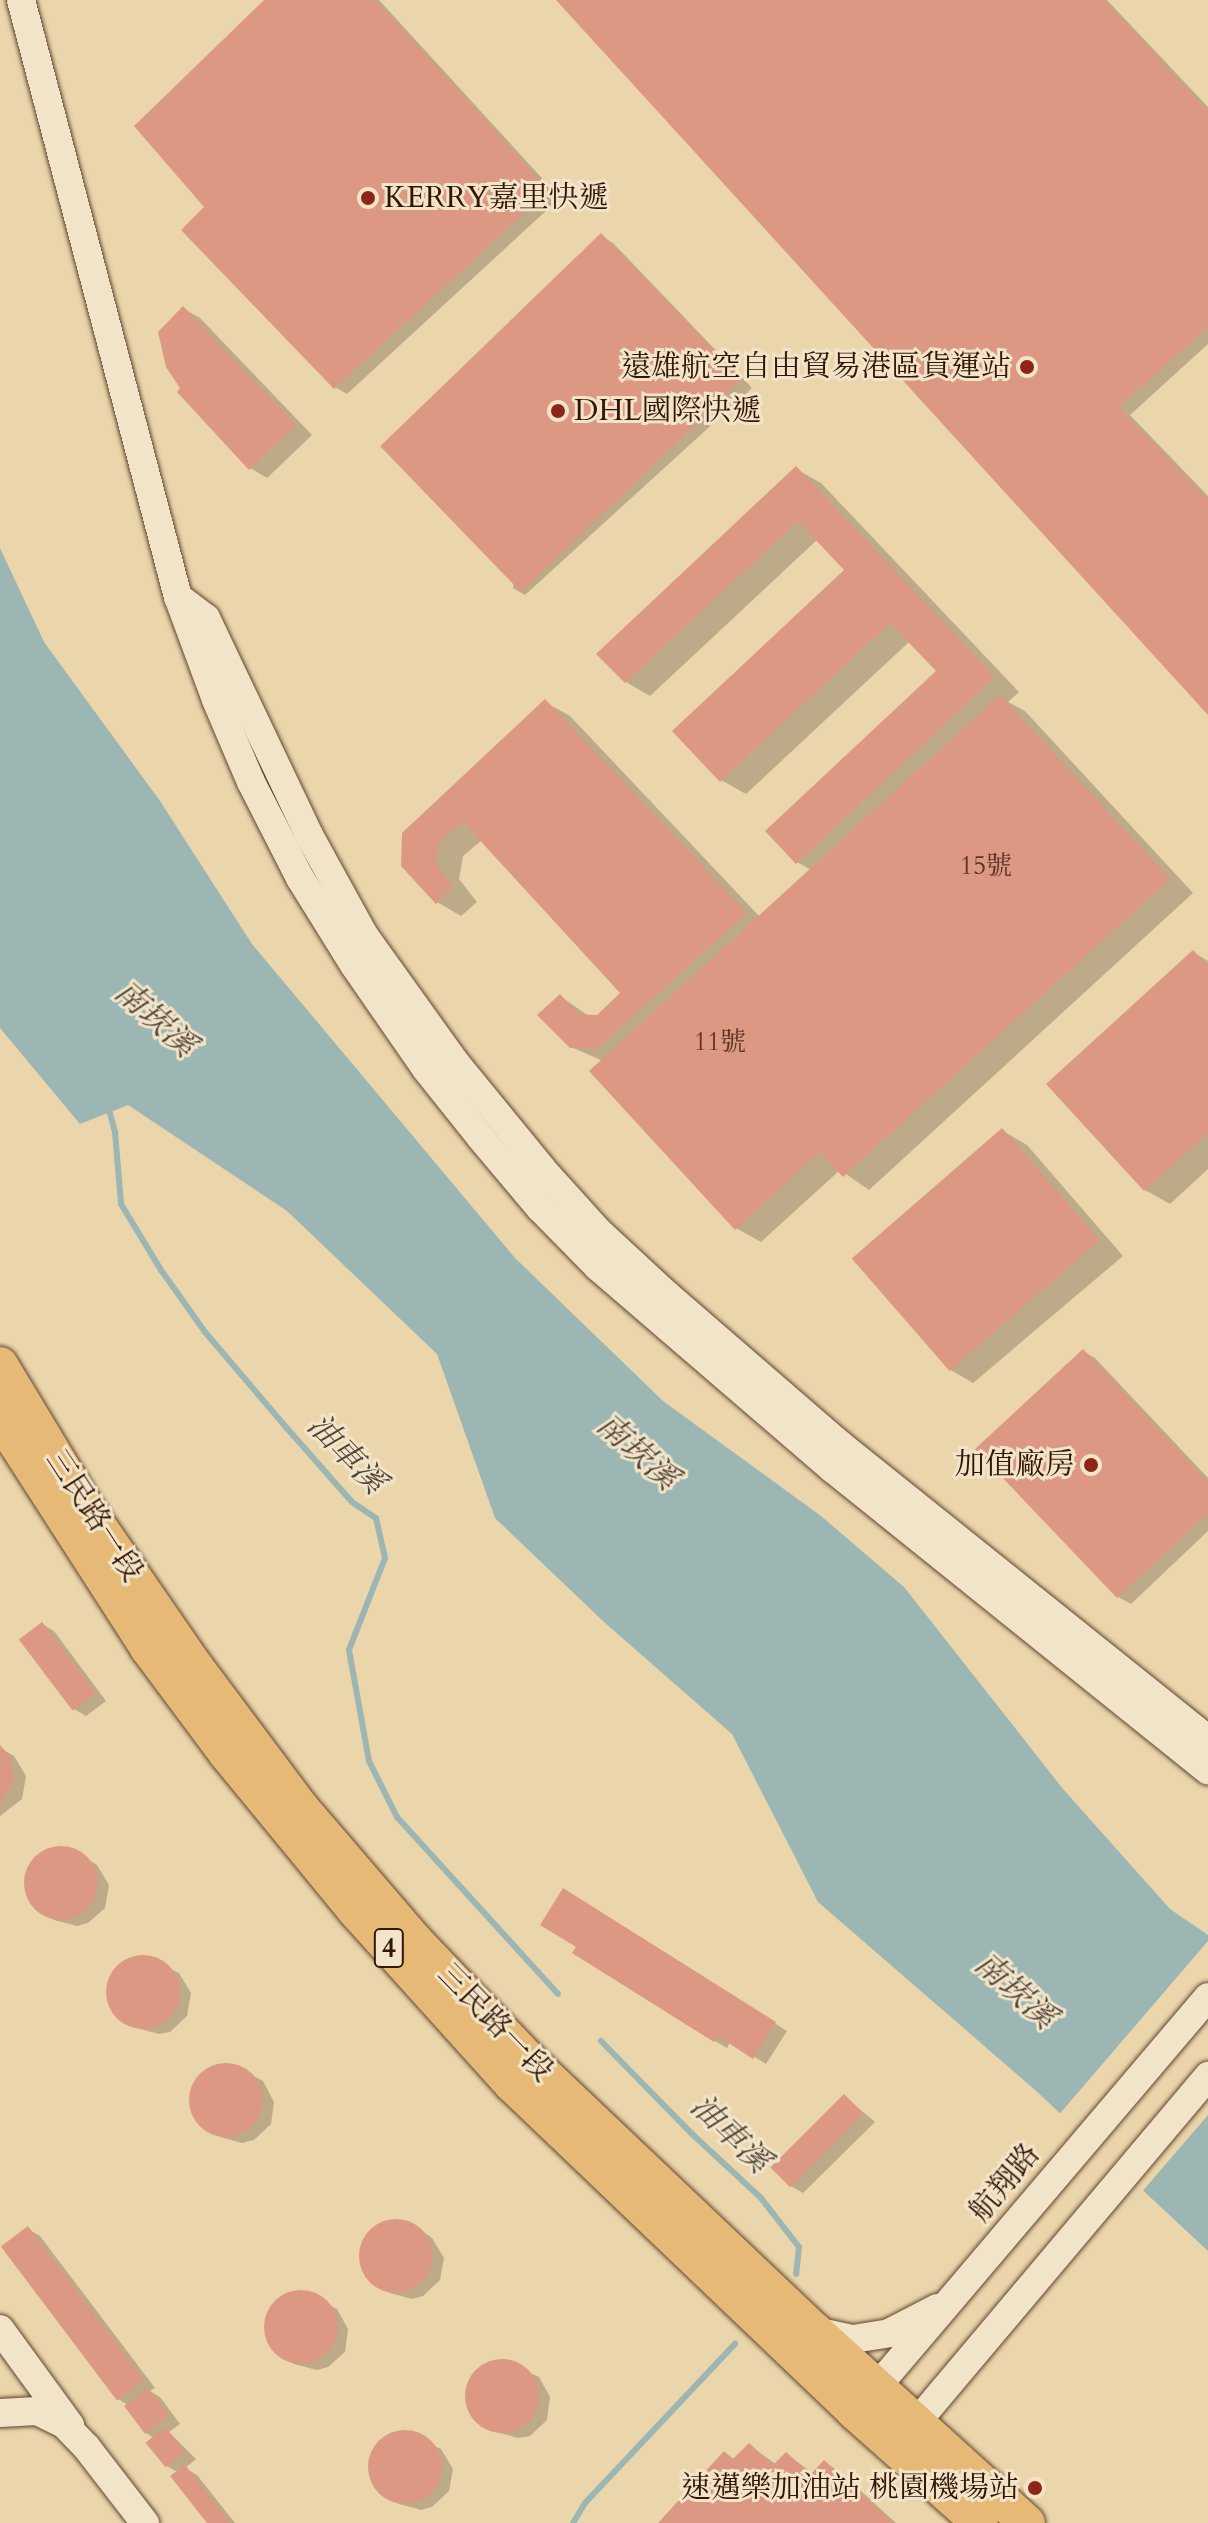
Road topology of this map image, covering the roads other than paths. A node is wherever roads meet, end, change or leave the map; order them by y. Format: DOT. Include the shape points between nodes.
graph roads {
  1 [pos="21,0"];
  2 [pos="178,597"];
  3 [pos="0,1365"];
  4 [pos="0,1418"];
  5 [pos="1208,1739"];
  6 [pos="1208,1770"];
  7 [pos="1208,1997"];
  8 [pos="1208,2076"];
  9 [pos="957,2293"];
  10 [pos="0,2329"];
  11 [pos="815,2331"];
  12 [pos="866,2400"];
  13 [pos="0,2413"];
  14 [pos="905,2435"];
  15 [pos="87,2448"];
  16 [pos="145,2523"];
  17 [pos="980,2523"];
  18 [pos="1027,2523"];
  1 -- 2 [label="street"];
  2 -- 5 [label="street" via="206,618 303,823 364,935 455,1062 561,1190 666,1294 838,1443"];
  2 -- 6 [label="street" via="251,782 300,878 426,1069 540,1208 598,1267 809,1449"];
  3 -- 11 [label="main road, 三民路一段 / 4" via="88,1511 301,1808 414,1940 530,2061"];
  4 -- 12 [label="main road, 三民路一段 / 4" via="148,1648 356,1911 512,2084"];
  7 -- 9 [label="street, 航翔路"];
  8 -- 14 [label="street"];
  9 -- 11 [label="street" via="923,2318 889,2333 853,2339"];
  9 -- 12 [label="street, 航翔路"];
  10 -- 15 [label="street"];
  11 -- 12 [label="main road, 三民路一段 / 4"];
  12 -- 14 [label="main road, 三民路一段 / 4"];
  13 -- 15 [label="street" via="37,2411 64,2424"];
  14 -- 17 [label="main road, 三民路一段 / 4"];
  14 -- 18 [label="main road, 三民路一段 / 4"];
  15 -- 16 [label="street"];
}
